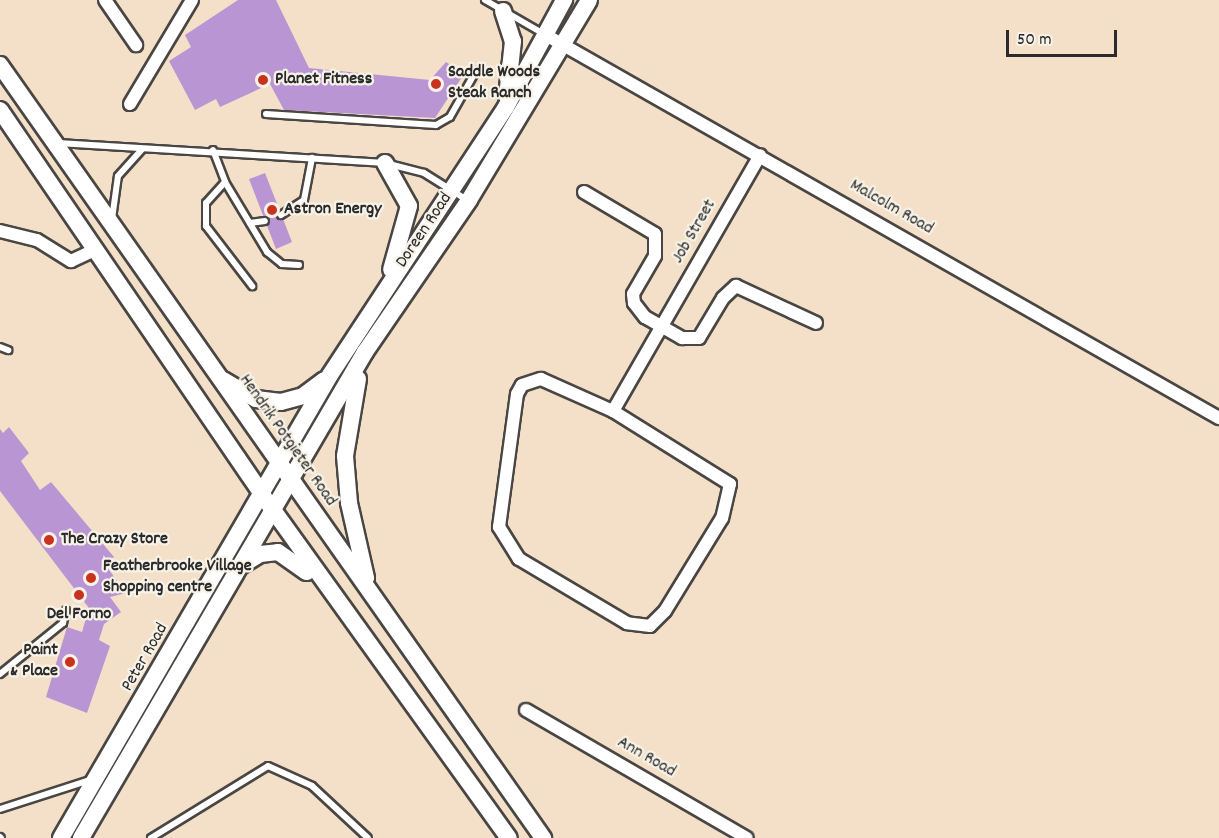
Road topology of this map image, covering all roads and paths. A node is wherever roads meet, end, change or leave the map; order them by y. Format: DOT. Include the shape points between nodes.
graph roads {
  1 [pos="103,0"];
  2 [pos="192,0"];
  3 [pos="485,0"];
  4 [pos="564,0"];
  5 [pos="589,0"];
  6 [pos="503,11"];
  7 [pos="544,34"];
  8 [pos="136,45"];
  9 [pos="563,45"];
  10 [pos="0,65"];
  11 [pos="476,71"];
  12 [pos="130,104"];
  13 [pos="506,107"];
  14 [pos="0,110"];
  15 [pos="266,114"];
  16 [pos="55,143"];
  17 [pos="142,148"];
  18 [pos="213,150"];
  19 [pos="760,155"];
  20 [pos="312,158"];
  21 [pos="385,163"];
  22 [pos="225,182"];
  23 [pos="453,191"];
  24 [pos="584,192"];
  25 [pos="469,200"];
  26 [pos="281,215"];
  27 [pos="265,221"];
  28 [pos="250,223"];
  29 [pos="111,226"];
  30 [pos="0,231"];
  31 [pos="95,250"];
  32 [pos="299,265"];
  33 [pos="387,285"];
  34 [pos="252,286"];
  35 [pos="816,323"];
  36 [pos="661,326"];
  37 [pos="0,347"];
  38 [pos="8,350"];
  39 [pos="366,352"];
  40 [pos="330,375"];
  41 [pos="218,377"];
  42 [pos="613,411"];
  43 [pos="1219,418"];
  44 [pos="280,467"];
  45 [pos="292,483"];
  46 [pos="263,496"];
  47 [pos="275,512"];
  48 [pos="242,566"];
  49 [pos="368,587"];
  50 [pos="66,610"];
  51 [pos="358,632"];
  52 [pos="0,674"];
  53 [pos="526,710"];
  54 [pos="101,773"];
  55 [pos="0,809"];
  56 [pos="61,838"];
  57 [pos="81,838"];
  58 [pos="151,838"];
  59 [pos="368,838"];
  60 [pos="509,838"];
  61 [pos="543,838"];
  62 [pos="747,838"];
  1 -- 8 [label="street"];
  2 -- 12 [label="street"];
  3 -- 6 [label="lane"];
  4 -- 7 [label="main road, Doreen Road"];
  5 -- 9 [label="main road, Doreen Road"];
  6 -- 7 [label="lane"];
  6 -- 13 [label="main road" via="513,40"];
  7 -- 9 [label="street, Malcolm Road"];
  7 -- 13 [label="main road, Doreen Road"];
  9 -- 19 [label="street, Malcolm Road"];
  9 -- 25 [label="main road, Doreen Road"];
  10 -- 16 [label="main road, Hendrik Potgieter Road"];
  11 -- 15 [label="lane" via="450,117 436,125"];
  13 -- 23 [label="main road, Doreen Road"];
  14 -- 31 [label="main road"];
  16 -- 17 [label="lane"];
  16 -- 29 [label="main road, Hendrik Potgieter Road"];
  17 -- 18 [label="lane"];
  17 -- 29 [label="lane" via="118,176"];
  18 -- 20 [label="lane"];
  18 -- 22 [label="lane"];
  19 -- 36 [label="street, Job Street"];
  19 -- 43 [label="street, Malcolm Road"];
  20 -- 21 [label="lane"];
  20 -- 26 [label="lane" via="304,200"];
  21 -- 23 [label="lane" via="424,173"];
  21 -- 33 [label="main road" via="406,196 409,216"];
  22 -- 28 [label="lane"];
  22 -- 34 [label="lane" via="206,203 206,226"];
  23 -- 25 [label="lane"];
  23 -- 33 [label="main road, Doreen Road"];
  24 -- 36 [label="street" via="655,234 655,256 633,294 638,311"];
  25 -- 39 [label="main road, Doreen Road"];
  27 -- 28 [label="lane"];
  28 -- 32 [label="lane" via="273,259"];
  29 -- 41 [label="main road, Hendrik Potgieter Road"];
  30 -- 31 [label="street" via="38,240 71,261"];
  31 -- 46 [label="main road"];
  33 -- 40 [label="main road, Doreen Road"];
  35 -- 36 [label="street" via="752,289 736,286 723,297 699,338 682,338"];
  36 -- 42 [label="street, Job Street"];
  37 -- 38 [label="lane"];
  39 -- 45 [label="main road, Doreen Road"];
  39 -- 49 [label="main road" via="345,456 349,503"];
  40 -- 41 [label="main road" via="303,396 281,402 256,399"];
  40 -- 44 [label="main road, Doreen Road"];
  41 -- 44 [label="main road, Hendrik Potgieter Road"];
  42 -- 42 [label="street" via="730,484 722,518 665,611 650,626 627,623 519,559 497,519 522,385 541,379"];
  44 -- 45 [label="main road, Hendrik Potgieter Road"];
  44 -- 46 [label="main road, Peter Road"];
  45 -- 47 [label="main road, Doreen Road"];
  45 -- 49 [label="main road, Hendrik Potgieter Road"];
  46 -- 47 [label="main road"];
  46 -- 54 [label="main road, Peter Road"];
  47 -- 48 [label="main road, Peter Road"];
  47 -- 51 [label="main road"];
  48 -- 51 [label="main road" via="260,554 292,558"];
  48 -- 57 [label="main road, Peter Road"];
  49 -- 61 [label="main road, Hendrik Potgieter Road"];
  50 -- 52 [label="lane" via="63,623"];
  51 -- 60 [label="main road"];
  53 -- 62 [label="street, Ann Road"];
  54 -- 55 [label="lane" via="77,786 31,794"];
  54 -- 56 [label="main road, Peter Road"];
  58 -- 59 [label="lane" via="268,766 312,786"];
}
